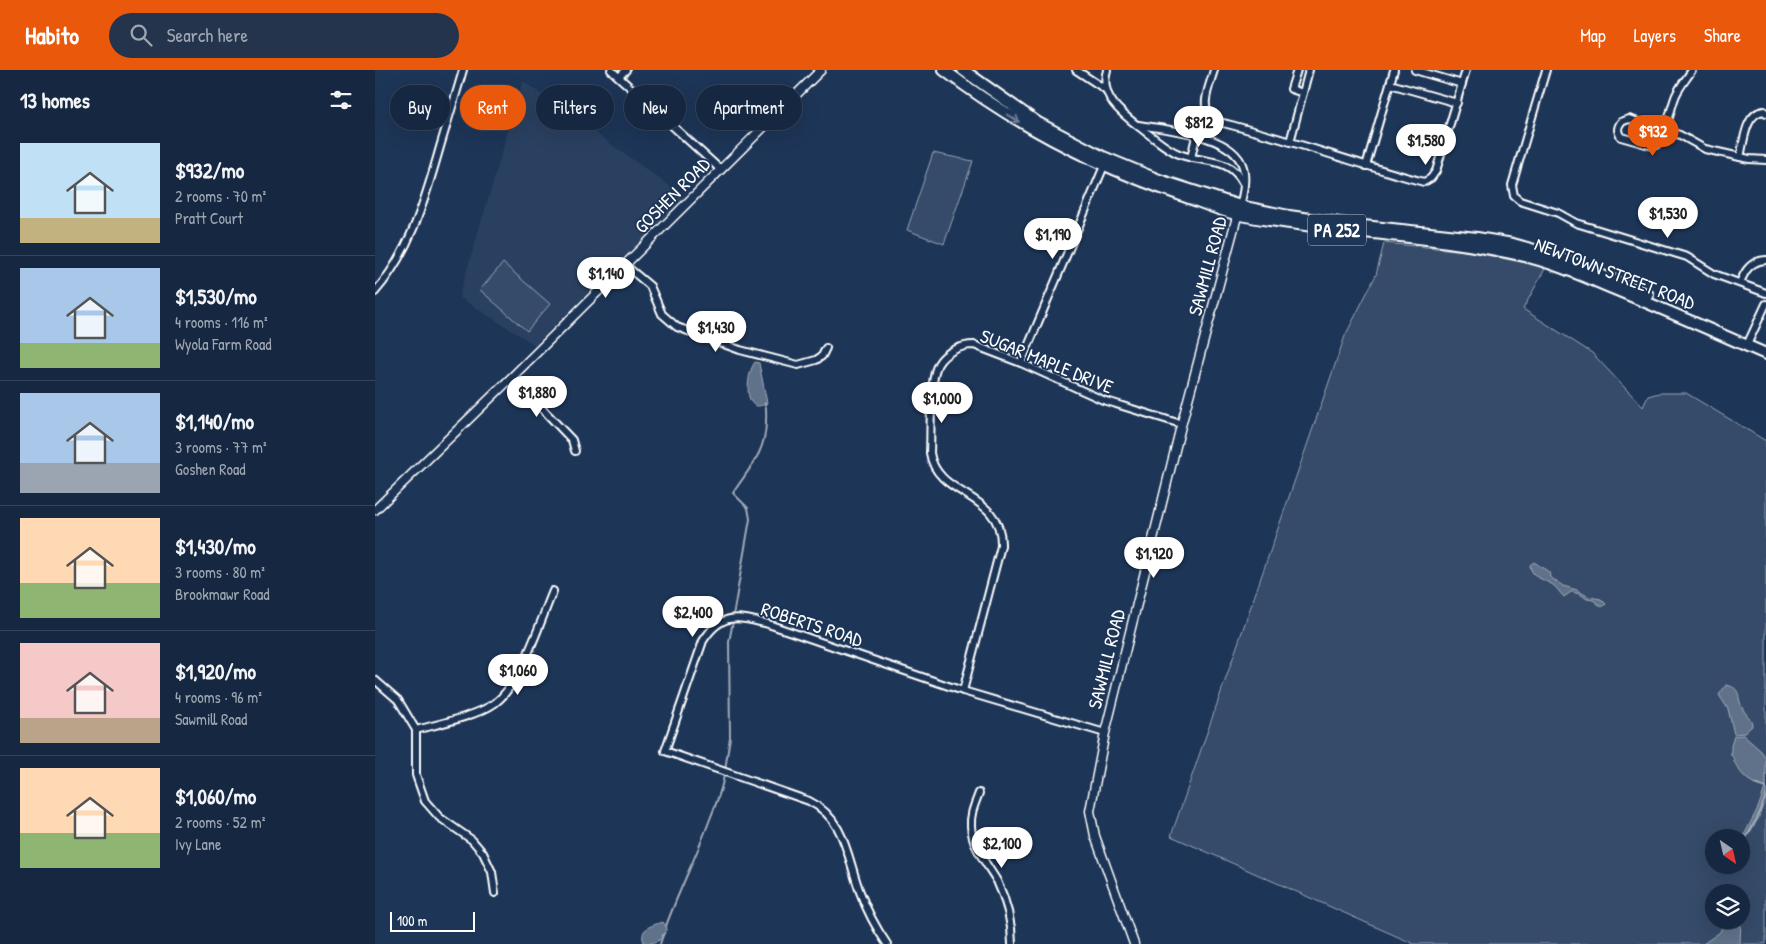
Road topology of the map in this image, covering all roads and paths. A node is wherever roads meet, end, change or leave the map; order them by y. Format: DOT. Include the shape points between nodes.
graph roads {
  1 [pos="463,70"];
  2 [pos="611,70"];
  3 [pos="626,70"];
  4 [pos="821,70"];
  5 [pos="944,70"];
  6 [pos="963,70"];
  7 [pos="1076,70"];
  8 [pos="1107,70"];
  9 [pos="1214,70"];
  10 [pos="1297,70"];
  11 [pos="1309,70"];
  12 [pos="1394,70"];
  13 [pos="1415,70"];
  14 [pos="1467,70"];
  15 [pos="1546,70"];
  16 [pos="1693,70"];
  17 [pos="619,77"];
  18 [pos="1390,84"];
  19 [pos="1463,84"];
  20 [pos="1105,89"];
  21 [pos="1303,93"];
  22 [pos="997,95"];
  23 [pos="1457,103"];
  24 [pos="993,105"];
  25 [pos="1765,110"];
  26 [pos="1137,124"];
  27 [pos="1665,130"];
  28 [pos="1196,136"];
  29 [pos="1290,142"];
  30 [pos="1740,157"];
  31 [pos="1191,158"];
  32 [pos="1766,160"];
  33 [pos="1104,166"];
  34 [pos="1366,166"];
  35 [pos="721,170"];
  36 [pos="1243,183"];
  37 [pos="1239,210"];
  38 [pos="1766,260"];
  39 [pos="625,264"];
  40 [pos="1741,283"];
  41 [pos="375,292"];
  42 [pos="1766,293"];
  43 [pos="1766,304"];
  44 [pos="1748,342"];
  45 [pos="1766,347"];
  46 [pos="826,348"];
  47 [pos="1766,354"];
  48 [pos="1021,363"];
  49 [pos="512,377"];
  50 [pos="1181,424"];
  51 [pos="575,451"];
  52 [pos="375,510"];
  53 [pos="553,591"];
  54 [pos="375,680"];
  55 [pos="963,691"];
  56 [pos="416,730"];
  57 [pos="1105,733"];
  58 [pos="979,793"];
  59 [pos="495,893"];
  60 [pos="887,944"];
  61 [pos="1012,944"];
  62 [pos="1133,944"];
  1 -- 41 [label="street" via="411,237 388,277"];
  2 -- 17 [label="street"];
  3 -- 17 [label="street"];
  4 -- 35 [label="street, GOSHEN ROAD"];
  5 -- 24 [label="main road, NEWTOWN STREET ROAD / PA 252"];
  6 -- 22 [label="main road, NEWTOWN STREET ROAD / PA 252"];
  7 -- 20 [label="street"];
  8 -- 20 [label="street"];
  9 -- 29 [label="street" via="1204,104 1211,120"];
  10 -- 21 [label="street" via="1291,89"];
  11 -- 21 [label="street"];
  12 -- 18 [label="street"];
  13 -- 19 [label="street"];
  14 -- 19 [label="street"];
  15 -- 40 [label="street" via="1512,185 1514,196 1576,223 1687,257 1714,274"];
  16 -- 27 [label="street" via="1676,95"];
  17 -- 35 [label="street"];
  18 -- 23 [label="street"];
  18 -- 34 [label="street"];
  19 -- 23 [label="street"];
  20 -- 26 [label="street" via="1115,106"];
  21 -- 29 [label="street"];
  22 -- 24 [label="main road"];
  22 -- 37 [label="main road, NEWTOWN STREET ROAD / PA 252" via="1038,123 1103,157"];
  23 -- 34 [label="street" via="1431,178 1425,182"];
  24 -- 33 [label="main road, NEWTOWN STREET ROAD / PA 252, one-way" via="1036,132"];
  25 -- 30 [label="street" via="1757,111 1751,117"];
  26 -- 28 [label="street"];
  26 -- 31 [label="street" via="1179,154"];
  27 -- 27 [label="street" via="1629,120 1621,122 1618,127 1621,137 1653,146 1661,142"];
  27 -- 30 [label="street" via="1705,149"];
  28 -- 31 [label="street"];
  28 -- 36 [label="street" via="1222,144 1233,152 1243,169"];
  29 -- 34 [label="street"];
  30 -- 32 [label="street"];
  31 -- 36 [label="street" via="1223,163 1240,176"];
  33 -- 37 [label="main road, NEWTOWN STREET ROAD / PA 252" via="1158,187"];
  33 -- 48 [label="street"];
  35 -- 39 [label="street, GOSHEN ROAD"];
  36 -- 37 [label="street"];
  37 -- 44 [label="main road, NEWTOWN STREET ROAD / PA 252" via="1521,246 1596,273"];
  37 -- 50 [label="street, SAWMILL ROAD"];
  38 -- 40 [label="street" via="1753,263 1745,271"];
  39 -- 46 [label="street" via="650,286 662,314 677,327 740,350 799,365 822,356"];
  39 -- 49 [label="street, GOSHEN ROAD"];
  40 -- 42 [label="street"];
  43 -- 44 [label="street"];
  44 -- 45 [label="main road, NEWTOWN STREET ROAD / PA 252"];
  44 -- 47 [label="main road, NEWTOWN STREET ROAD / PA 252"];
  48 -- 50 [label="street, SUGAR MAPLE DRIVE" via="1103,400"];
  48 -- 55 [label="street, SUGAR MAPLE DRIVE" via="981,347 967,345 943,358 933,379 931,462 939,475 989,511 996,519 1001,537"];
  49 -- 51 [label="street" via="572,440"];
  49 -- 52 [label="street, GOSHEN ROAD"];
  50 -- 57 [label="street, SAWMILL ROAD"];
  53 -- 56 [label="street" via="519,673 508,691 494,704 476,712"];
  54 -- 56 [label="street" via="398,700"];
  55 -- 57 [label="street, ROBERTS ROAD"];
  55 -- 60 [label="street, ROBERTS ROAD" via="768,624 740,618 721,622 703,641 665,751 809,801 824,811 843,836 860,892"];
  56 -- 59 [label="street" via="415,775 425,801 439,817 472,840 483,852 492,872"];
  57 -- 62 [label="street, SAWMILL ROAD" via="1090,819"];
  58 -- 61 [label="street" via="971,815 972,834 1005,900"];
}
